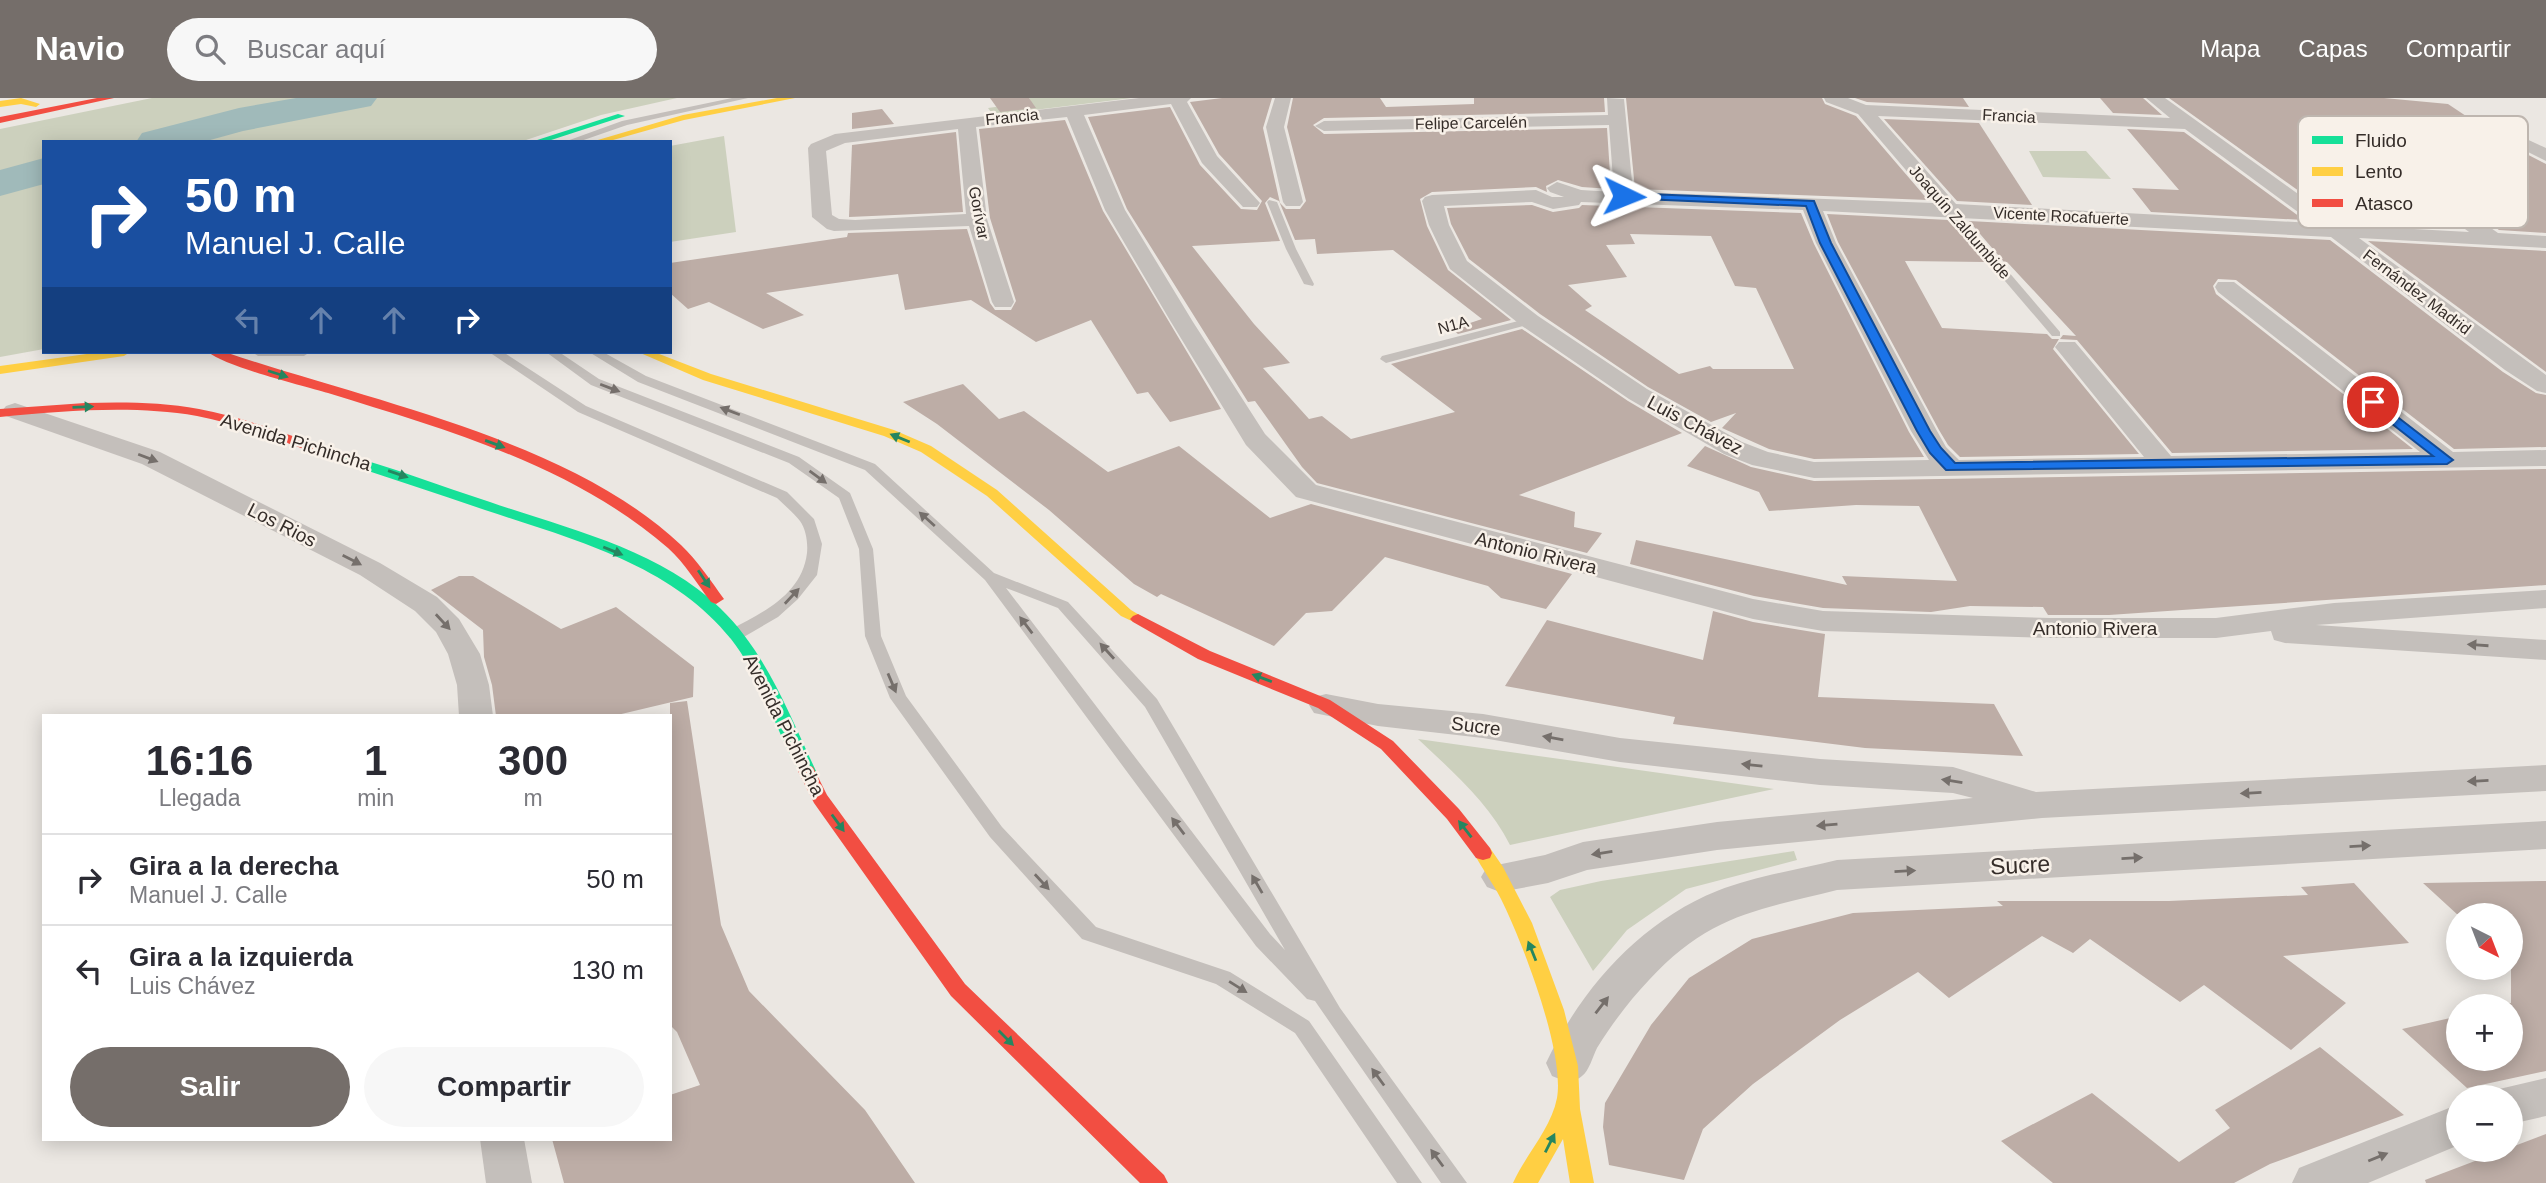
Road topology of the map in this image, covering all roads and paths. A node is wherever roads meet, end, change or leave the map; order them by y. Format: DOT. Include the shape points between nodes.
graph roads {
  1 [pos="66,98"];
  2 [pos="110,98"];
  3 [pos="702,98"];
  4 [pos="744,98"];
  5 [pos="765,98"];
  6 [pos="791,98"];
  7 [pos="1180,98"];
  8 [pos="1283,98"];
  9 [pos="1614,98"];
  10 [pos="1832,98"];
  11 [pos="2154,98"];
  12 [pos="0,104"];
  13 [pos="36,104"];
  14 [pos="1073,110"];
  15 [pos="1864,110"];
  16 [pos="0,111"];
  17 [pos="0,120"];
  18 [pos="1618,120"];
  19 [pos="966,122"];
  20 [pos="2187,124"];
  21 [pos="1324,126"];
  22 [pos="541,140"];
  23 [pos="574,140"];
  24 [pos="589,140"];
  25 [pos="602,140"];
  26 [pos="2528,141"];
  27 [pos="2546,141"];
  28 [pos="2528,145"];
  29 [pos="2546,155"];
  30 [pos="1624,196"];
  31 [pos="1433,201"];
  32 [pos="1272,202"];
  33 [pos="1293,202"];
  34 [pos="1250,203"];
  35 [pos="1810,203"];
  36 [pos="2298,203"];
  37 [pos="1950,210"];
  38 [pos="977,219"];
  39 [pos="2332,228"];
  40 [pos="2477,228"];
  41 [pos="2338,232"];
  42 [pos="2494,240"];
  43 [pos="2546,242"];
  44 [pos="1309,284"];
  45 [pos="2226,287"];
  46 [pos="1003,302"];
  47 [pos="1530,321"];
  48 [pos="2061,340"];
  49 [pos="110,354"];
  50 [pos="220,354"];
  51 [pos="498,354"];
  52 [pos="555,354"];
  53 [pos="598,354"];
  54 [pos="649,354"];
  55 [pos="1386,359"];
  56 [pos="0,370"];
  57 [pos="2546,386"];
  58 [pos="7,412"];
  59 [pos="2546,458"];
  60 [pos="2447,460"];
  61 [pos="2163,463"];
  62 [pos="1951,467"];
  63 [pos="989,576"];
  64 [pos="2546,599"];
  65 [pos="2216,628"];
  66 [pos="736,634"];
  67 [pos="2546,650"];
  68 [pos="1324,704"];
  69 [pos="476,714"];
  70 [pos="2546,778"];
  71 [pos="2042,805"];
  72 [pos="2546,835"];
  73 [pos="1500,877"];
  74 [pos="1333,1014"];
  75 [pos="1567,1081"];
  76 [pos="2546,1097"];
  77 [pos="2523,1102"];
  78 [pos="2446,1129"];
  79 [pos="502,1141"];
  80 [pos="509,1183"];
  81 [pos="1156,1183"];
  82 [pos="1410,1183"];
  83 [pos="1455,1183"];
  84 [pos="1524,1183"];
  85 [pos="1581,1183"];
  86 [pos="2315,1183"];
  1 -- 13 [label="main road"];
  2 -- 17 [label="main road"];
  3 -- 22 [label="main road"];
  4 -- 23 [label="lane" via="625,123"];
  5 -- 24 [label="lane" via="676,115"];
  6 -- 25 [label="main road" via="662,122"];
  7 -- 14 [label="street, Francia"];
  7 -- 34 [label="street" via="1209,159"];
  8 -- 33 [label="street" via="1275,127"];
  9 -- 18 [label="street"];
  10 -- 15 [label="street, Francia"];
  11 -- 20 [label="street, Fernández Madrid"];
  12 -- 13 [label="main road"];
  13 -- 16 [label="main road"];
  14 -- 19 [label="street, Francia"];
  14 -- 65 [label="street, Antonio Rivera" via="1115,210 1189,334 1255,439 1306,491 1753,609 1823,621"];
  15 -- 20 [label="street, Francia"];
  15 -- 37 [label="street, Joaquín Zaldumbide"];
  18 -- 21 [label="street, Felipe Carcelén"];
  18 -- 30 [label="street"];
  19 -- 38 [label="street, Gorívar"];
  19 -- 38 [label="street, Francia" via="841,138 817,148 822,217 834,225 855,226"];
  20 -- 36 [label="street, Fernández Madrid"];
  26 -- 27 [label="street"];
  28 -- 29 [label="street"];
  30 -- 31 [label="street, Vicente Rocafuerte" via="1576,196 1560,204 1536,196"];
  30 -- 35 [label="street, Vicente Rocafuerte"];
  31 -- 47 [label="street, Luis Chávez" via="1458,264"];
  32 -- 44 [label="lane"];
  35 -- 37 [label="street, Vicente Rocafuerte"];
  35 -- 62 [label="street" via="1826,243 1924,431"];
  37 -- 41 [label="street, Vicente Rocafuerte"];
  37 -- 48 [label="lane, Joaquín Zaldumbide"];
  38 -- 46 [label="street, Gorívar"];
  39 -- 41 [label="street, Fernández Madrid"];
  40 -- 42 [label="street"];
  41 -- 42 [label="street, Vicente Rocafuerte"];
  41 -- 57 [label="street, Fernández Madrid"];
  42 -- 43 [label="street, Vicente Rocafuerte"];
  45 -- 60 [label="street"];
  47 -- 55 [label="lane, N1A"];
  47 -- 62 [label="street, Luis Chávez" via="1638,394 1760,459 1814,470"];
  48 -- 61 [label="street"];
  49 -- 56 [label="main road"];
  50 -- 66 [label="main road, one-way" via="488,442 572,478 633,513 675,546 695,566"];
  66 -- 51 [label="lane, one-way" via="773,614 812,572 815,544 809,522 782,495 582,409"];
  52 -- 82 [label="lane, one-way" via="595,382 794,460 845,496 866,549 873,636 898,698 996,832 1089,933 1223,978 1302,1027"];
  63 -- 53 [label="lane, one-way" via="870,467 642,379"];
  68 -- 54 [label="main road, one-way" via="1204,655 1126,612 992,493 926,449"];
  58 -- 66 [label="main road, Avenida Pichincha, one-way" via="125,406 225,419 561,530 636,560 680,585"];
  58 -- 69 [label="street, Los Rios, one-way" via="151,458 370,569 428,606 459,639"];
  59 -- 60 [label="street, Luis Chávez"];
  60 -- 61 [label="street, Luis Chávez"];
  61 -- 62 [label="street, Luis Chávez"];
  74 -- 63 [label="lane, one-way" via="1263,940"];
  74 -- 63 [label="lane, one-way" via="1151,703 1063,605"];
  64 -- 65 [label="street, Antonio Rivera" via="2334,613"];
  67 -- 65 [label="street, Antonio Rivera, one-way"];
  66 -- 81 [label="main road, Avenida Pichincha, one-way" via="757,666 820,798 958,990"];
  71 -- 68 [label="street, Sucre, one-way" via="1952,780 1820,772 1620,750"];
  73 -- 68 [label="main road, one-way" via="1417,774 1387,745"];
  70 -- 71 [label="street, Sucre, one-way"];
  71 -- 73 [label="street, Sucre, one-way" via="1717,836 1584,856 1548,869"];
  75 -- 72 [label="street, Sucre, one-way" via="1583,1032 1612,992 1687,924 1731,902 1837,875"];
  75 -- 73 [label="main road, one-way" via="1548,991"];
  83 -- 74 [label="lane, one-way"];
  84 -- 75 [label="main road, one-way" via="1549,1145"];
  75 -- 85 [label="main road"];
  76 -- 77 [label="street"];
  86 -- 78 [label="street, one-way"];
  79 -- 80 [label="street"];
}
